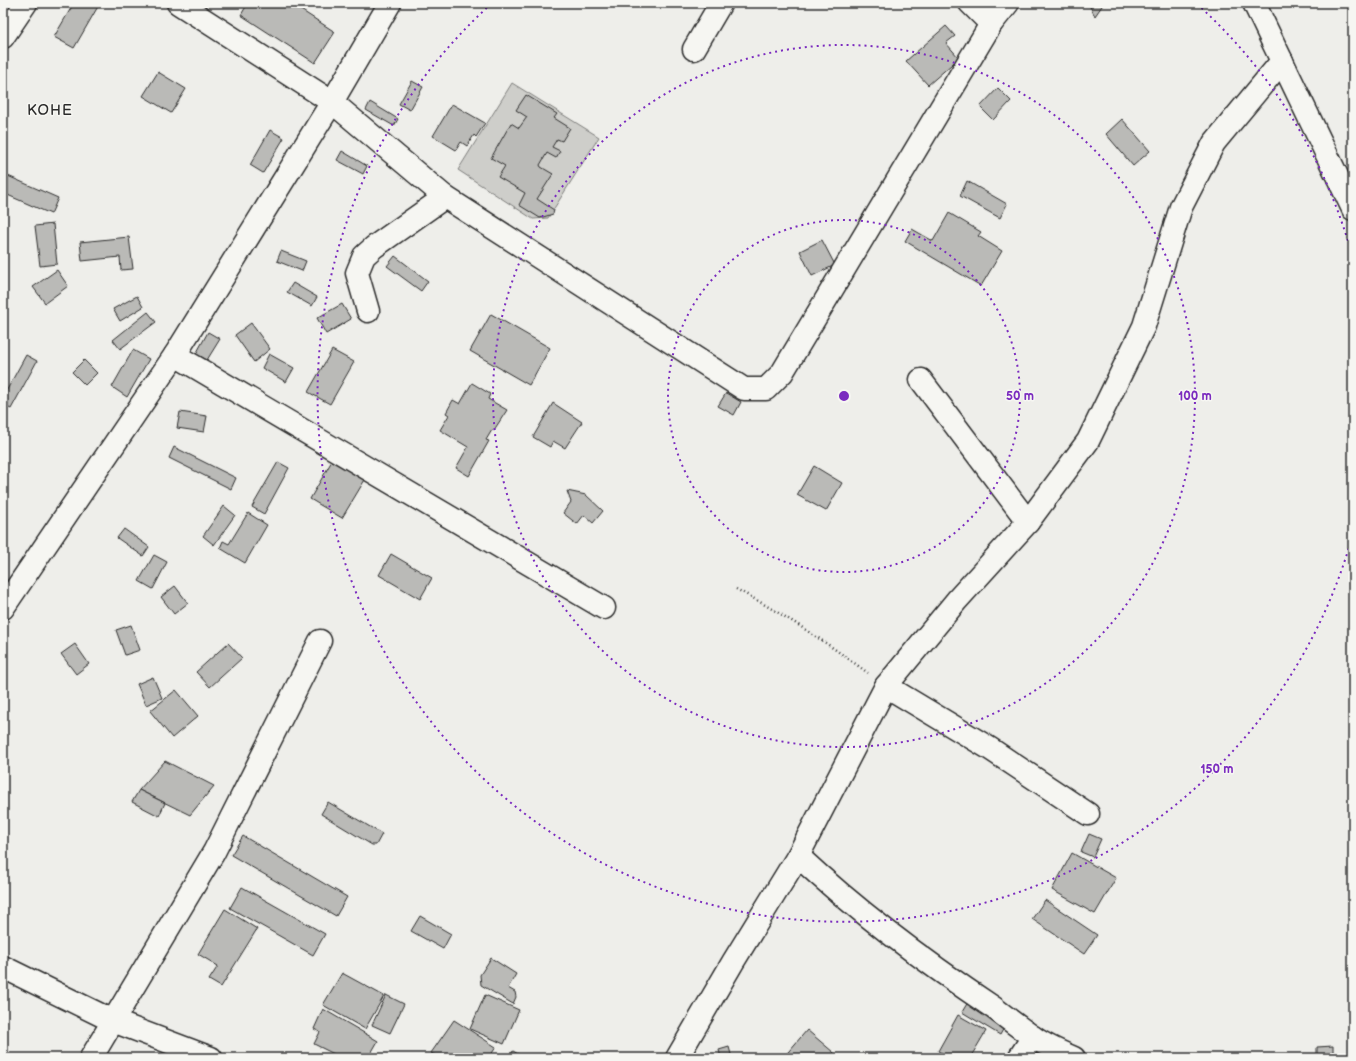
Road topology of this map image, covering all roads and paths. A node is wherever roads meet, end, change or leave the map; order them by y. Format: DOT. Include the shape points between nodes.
graph roads {
  1 [pos="26,3"];
  2 [pos="178,3"];
  3 [pos="390,3"];
  4 [pos="721,3"];
  5 [pos="970,3"];
  6 [pos="1008,3"];
  7 [pos="1254,3"];
  8 [pos="991,24"];
  9 [pos="3,37"];
  10 [pos="694,49"];
  11 [pos="1282,60"];
  12 [pos="332,102"];
  13 [pos="445,196"];
  14 [pos="1353,209"];
  15 [pos="368,311"];
  16 [pos="175,355"];
  17 [pos="921,380"];
  18 [pos="1028,522"];
  19 [pos="736,589"];
  20 [pos="3,608"];
  21 [pos="604,608"];
  22 [pos="320,641"];
  23 [pos="886,686"];
  24 [pos="1088,814"];
  25 [pos="798,856"];
  26 [pos="3,967"];
  27 [pos="113,1021"];
  28 [pos="1033,1037"];
  29 [pos="91,1058"];
  30 [pos="211,1058"];
  31 [pos="677,1058"];
  32 [pos="1019,1058"];
  33 [pos="1074,1058"];
  1 -- 9 [label="street"];
  2 -- 12 [label="street"];
  3 -- 12 [label="street"];
  4 -- 10 [label="street"];
  5 -- 8 [label="street"];
  6 -- 8 [label="street"];
  7 -- 11 [label="street"];
  8 -- 13 [label="street" via="782,373 766,389 744,389"];
  11 -- 14 [label="street"];
  11 -- 18 [label="street" via="1214,143 1181,207 1144,326 1119,378 1088,441"];
  12 -- 13 [label="street"];
  12 -- 16 [label="street"];
  13 -- 15 [label="street" via="364,256 357,273"];
  16 -- 20 [label="street"];
  16 -- 21 [label="street"];
  17 -- 18 [label="street"];
  18 -- 23 [label="street" via="957,600"];
  19 -- 23 [label="path" via="766,604"];
  22 -- 27 [label="street" via="214,852"];
  23 -- 24 [label="street" via="989,748"];
  23 -- 25 [label="street"];
  25 -- 28 [label="street" via="890,933"];
  25 -- 31 [label="street"];
  26 -- 27 [label="street"];
  27 -- 29 [label="street"];
  27 -- 30 [label="street"];
  28 -- 32 [label="street"];
  28 -- 33 [label="street"];
}
